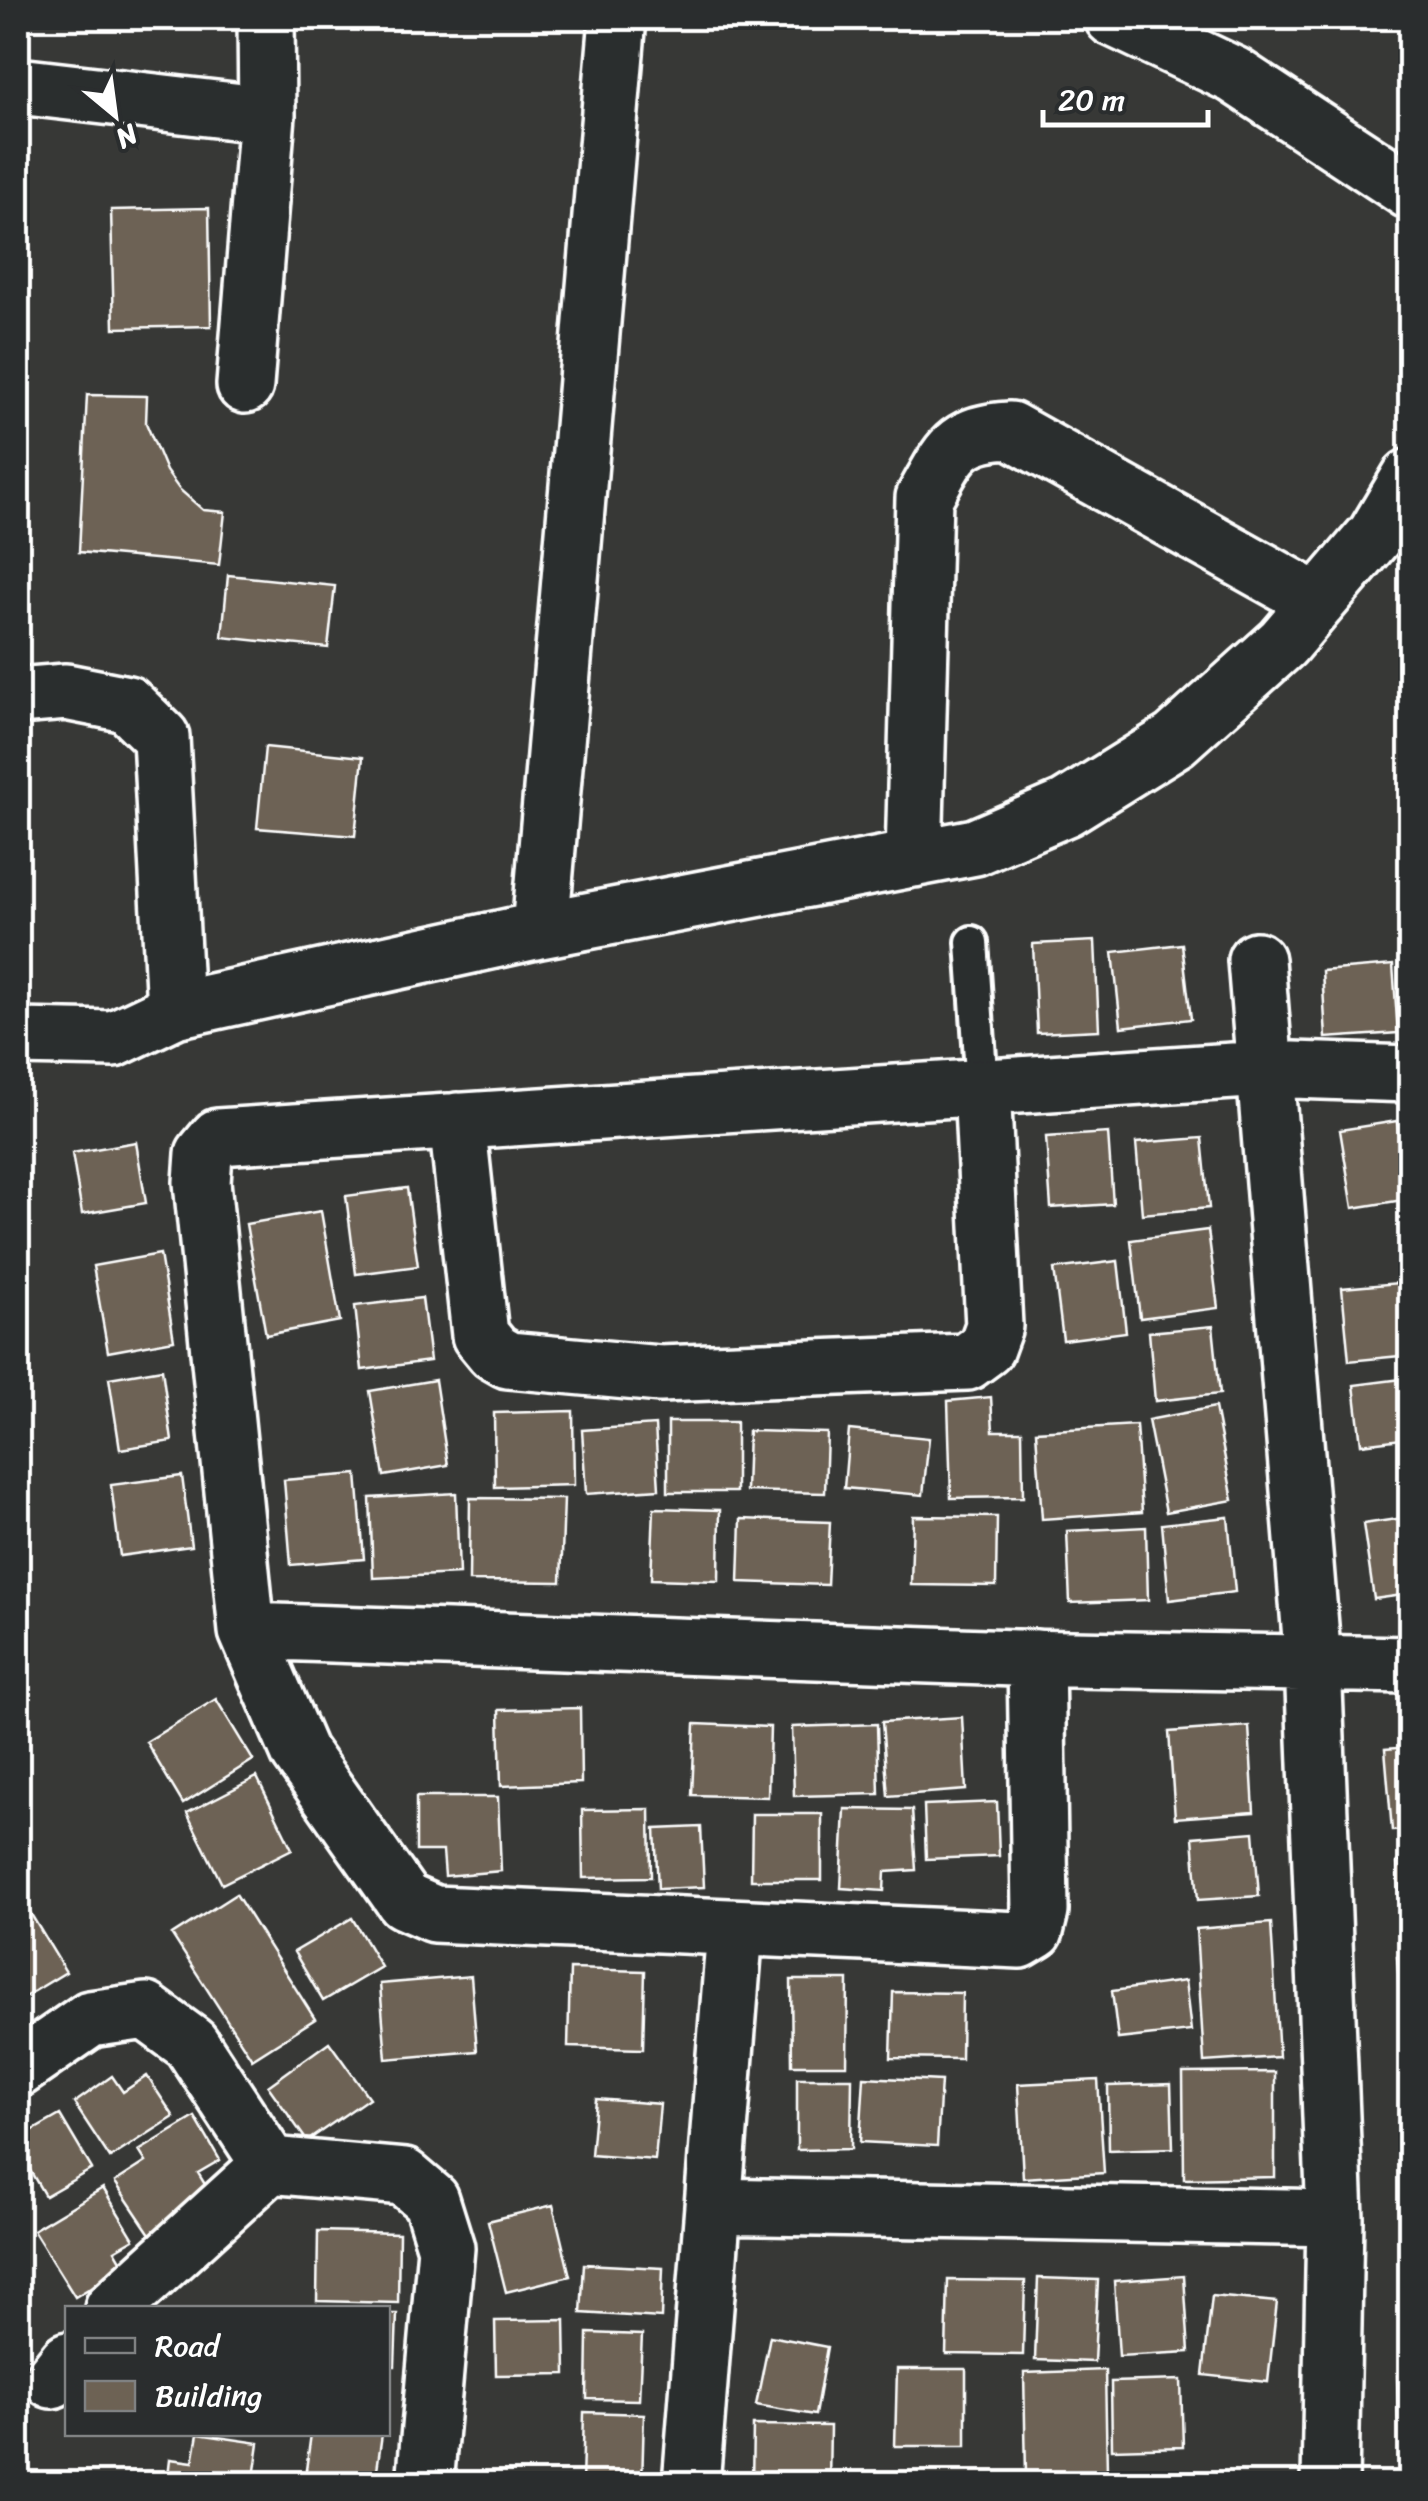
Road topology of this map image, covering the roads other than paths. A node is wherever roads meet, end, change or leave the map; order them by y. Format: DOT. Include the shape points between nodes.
graph roads {
  1 [pos="266,18"];
  2 [pos="618,18"];
  3 [pos="1113,18"];
  4 [pos="18,86"];
  5 [pos="267,115"];
  6 [pos="1410,191"];
  7 [pos="245,386"];
  8 [pos="1410,477"];
  9 [pos="1318,602"];
  10 [pos="18,696"];
  11 [pos="914,859"];
  12 [pos="540,930"];
  13 [pos="972,942"];
  14 [pos="1256,960"];
  15 [pos="174,1010"];
  16 [pos="18,1037"];
  17 [pos="1264,1069"];
  18 [pos="1410,1074"];
  19 [pos="982,1087"];
  20 [pos="457,1121"];
  21 [pos="247,1631"];
  22 [pos="1036,1658"];
  23 [pos="1313,1663"];
  24 [pos="1410,1665"];
  25 [pos="735,1930"];
  26 [pos="18,2069"];
  27 [pos="270,2164"];
  28 [pos="713,2206"];
  29 [pos="1335,2218"];
  30 [pos="116,2306"];
  31 [pos="425,2484"];
  32 [pos="691,2484"];
  33 [pos="1330,2484"];
  1 -- 5 [label="street"];
  2 -- 12 [label="street"];
  3 -- 6 [label="street" via="1234,75"];
  4 -- 5 [label="street"];
  5 -- 7 [label="street"];
  8 -- 9 [label="street" via="1376,534"];
  9 -- 11 [label="street" via="1283,643 1175,740 1066,808 975,847"];
  9 -- 11 [label="street" via="1010,430 978,432 951,451 924,498"];
  10 -- 15 [label="street" via="66,692 127,704 161,738"];
  11 -- 12 [label="street"];
  12 -- 15 [label="street"];
  13 -- 19 [label="lane"];
  14 -- 17 [label="street"];
  15 -- 16 [label="street" via="114,1039"];
  17 -- 18 [label="street"];
  17 -- 19 [label="street"];
  17 -- 23 [label="street"];
  19 -- 20 [label="street"];
  19 -- 20 [label="street" via="994,1326 986,1348 967,1362 660,1374 508,1360 480,1335"];
  20 -- 21 [label="street" via="218,1137 204,1154"];
  21 -- 22 [label="street"];
  21 -- 25 [label="street" via="299,1752 404,1901 434,1914"];
  22 -- 23 [label="street"];
  22 -- 25 [label="street" via="1035,1931 1020,1940"];
  23 -- 24 [label="street"];
  23 -- 29 [label="street"];
  25 -- 28 [label="street"];
  26 -- 27 [label="street" via="90,2019 146,2011 191,2044"];
  27 -- 30 [label="street"];
  27 -- 31 [label="street" via="404,2176 431,2200 446,2248"];
  28 -- 29 [label="street"];
  28 -- 32 [label="street"];
  29 -- 33 [label="street"];
}
